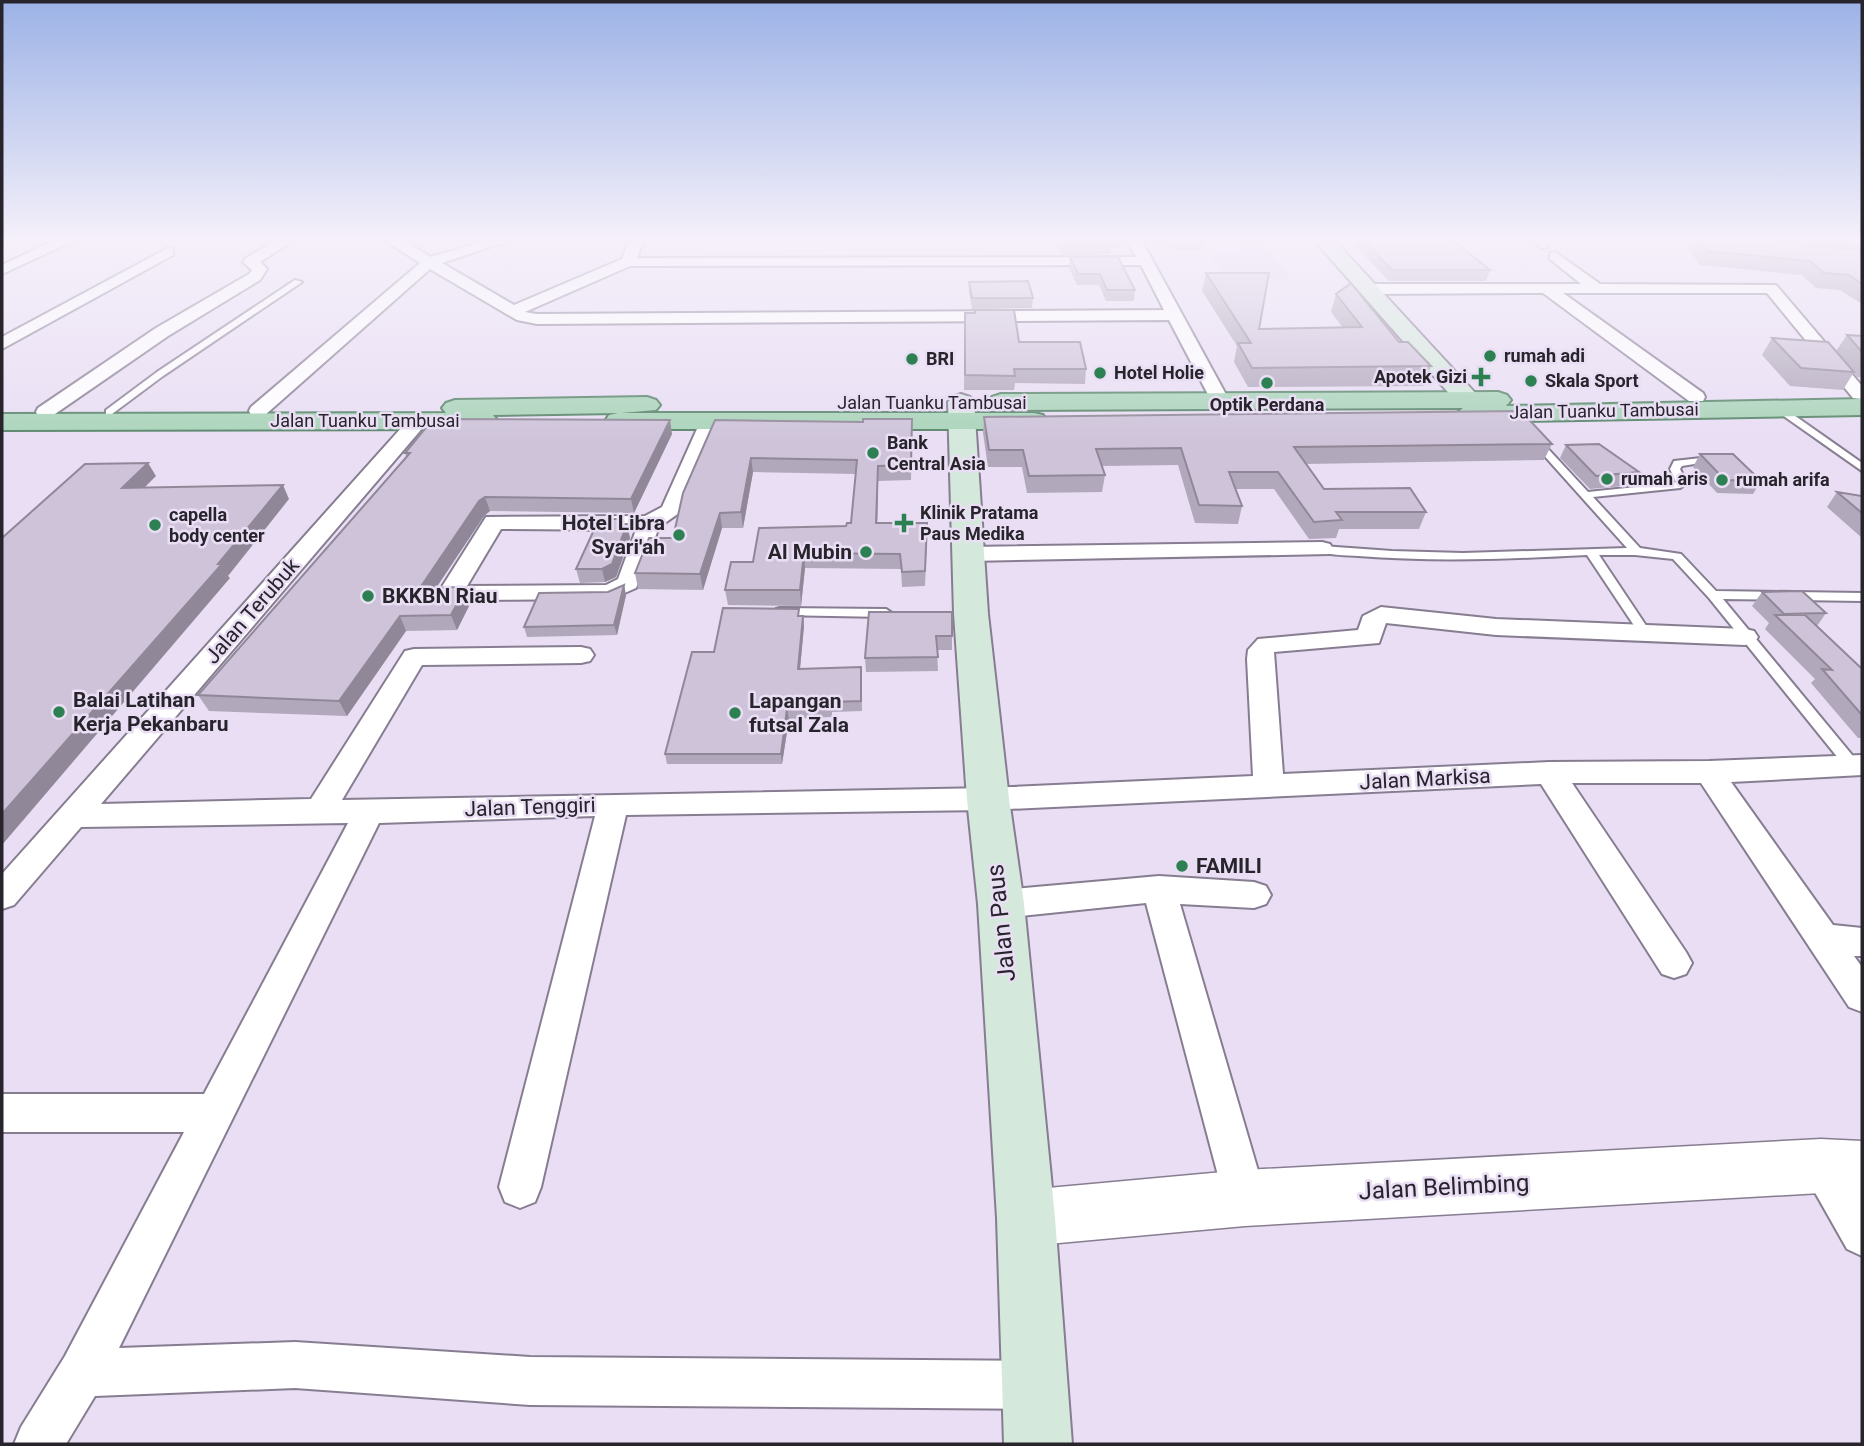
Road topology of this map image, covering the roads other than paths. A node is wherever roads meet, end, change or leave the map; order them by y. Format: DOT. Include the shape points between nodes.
graph roads {
  1 [pos="66,308"];
  2 [pos="201,308"];
  3 [pos="260,308"];
  4 [pos="376,308"];
  5 [pos="509,308"];
  6 [pos="519,308"];
  7 [pos="1171,308"];
  8 [pos="1385,308"];
  9 [pos="1574,308"];
  10 [pos="1788,308"];
  11 [pos="513,311"];
  12 [pos="1174,315"];
  13 [pos="2,344"];
  14 [pos="1696,397"];
  15 [pos="1861,398"];
  16 [pos="1220,400"];
  17 [pos="1469,401"];
  18 [pos="1778,408"];
  19 [pos="258,411"];
  20 [pos="2,412"];
  21 [pos="45,412"];
  22 [pos="109,412"];
  23 [pos="962,412"];
  24 [pos="711,420"];
  25 [pos="418,421"];
  26 [pos="2,422"];
  27 [pos="1529,434"];
  28 [pos="1726,457"];
  29 [pos="1847,458"];
  30 [pos="1862,458"];
  31 [pos="1862,468"];
  32 [pos="1586,495"];
  33 [pos="649,523"];
  34 [pos="1322,549"];
  35 [pos="1591,552"];
  36 [pos="1637,552"];
  37 [pos="969,554"];
  38 [pos="1713,595"];
  39 [pos="1862,597"];
  40 [pos="771,612"];
  41 [pos="905,613"];
  42 [pos="1645,633"];
  43 [pos="1745,637"];
  44 [pos="581,655"];
  45 [pos="1857,765"];
  46 [pos="1709,772"];
  47 [pos="1549,773"];
  48 [pos="1269,787"];
  49 [pos="988,799"];
  50 [pos="612,804"];
  51 [pos="320,810"];
  52 [pos="369,812"];
  53 [pos="73,816"];
  54 [pos="1159,889"];
  55 [pos="1254,895"];
  56 [pos="2,896"];
  57 [pos="1001,904"];
  58 [pos="1824,939"];
  59 [pos="1862,942"];
  60 [pos="1674,963"];
  61 [pos="1862,996"];
  62 [pos="2,1113"];
  63 [pos="215,1113"];
  64 [pos="1842,1167"];
  65 [pos="520,1187"];
  66 [pos="1245,1198"];
  67 [pos="1026,1218"];
  68 [pos="1862,1234"];
  69 [pos="82,1373"];
  70 [pos="1034,1385"];
  71 [pos="38,1444"];
  72 [pos="1038,1444"];
  1 -- 13 [label="street"];
  2 -- 21 [label="street"];
  3 -- 22 [label="lane"];
  4 -- 19 [label="street"];
  5 -- 11 [label="street"];
  6 -- 11 [label="street"];
  7 -- 12 [label="street"];
  8 -- 17 [label="main road"];
  9 -- 14 [label="street"];
  10 -- 15 [label="street"];
  11 -- 12 [label="street" via="523,317 555,320"];
  12 -- 16 [label="street"];
  14 -- 15 [label="main road, Jalan Tuanku Tambusai"];
  14 -- 17 [label="main road, Jalan Tuanku Tambusai"];
  15 -- 18 [label="main road, Jalan Tuanku Tambusai"];
  16 -- 17 [label="main road, Jalan Tuanku Tambusai"];
  16 -- 23 [label="main road, Jalan Tuanku Tambusai"];
  18 -- 23 [label="main road, Jalan Tuanku Tambusai" via="1515,418"];
  18 -- 29 [label="lane"];
  19 -- 22 [label="main road, Jalan Tuanku Tambusai"];
  19 -- 23 [label="main road, Jalan Tuanku Tambusai"];
  20 -- 21 [label="main road, Jalan Tuanku Tambusai"];
  21 -- 22 [label="main road, Jalan Tuanku Tambusai"];
  23 -- 24 [label="main road, Jalan Tuanku Tambusai"];
  23 -- 37 [label="main road, Jalan Paus"];
  24 -- 25 [label="main road, Jalan Tuanku Tambusai"];
  24 -- 33 [label="street" via="671,511"];
  25 -- 26 [label="main road, Jalan Tuanku Tambusai"];
  25 -- 53 [label="street, Jalan Terubuk"];
  27 -- 32 [label="lane"];
  28 -- 32 [label="lane" via="1678,463 1675,469 1682,483 1676,486"];
  29 -- 30 [label="lane"];
  29 -- 31 [label="lane"];
  32 -- 36 [label="lane"];
  33 -- 33 [label="street" via="628,583 611,593 450,593 494,522"];
  34 -- 35 [label="lane" via="1508,556"];
  34 -- 37 [label="street"];
  35 -- 36 [label="lane"];
  35 -- 42 [label="lane"];
  36 -- 38 [label="lane" via="1681,558"];
  37 -- 49 [label="main road, Jalan Paus" via="965,614"];
  38 -- 39 [label="lane"];
  38 -- 43 [label="lane"];
  40 -- 41 [label="lane"];
  42 -- 43 [label="street"];
  42 -- 48 [label="street" via="1484,627 1381,615 1372,621 1370,637 1267,645 1261,650 1261,659"];
  43 -- 45 [label="lane"];
  44 -- 51 [label="street" via="414,657"];
  45 -- 46 [label="street, Jalan Markisa"];
  46 -- 47 [label="street, Jalan Markisa"];
  46 -- 58 [label="street"];
  47 -- 48 [label="street, Jalan Markisa"];
  47 -- 60 [label="street"];
  48 -- 49 [label="street, Jalan Markisa"];
  49 -- 50 [label="street, Jalan Tenggiri"];
  49 -- 57 [label="main road, Jalan Paus"];
  50 -- 52 [label="street, Jalan Tenggiri"];
  50 -- 65 [label="street"];
  51 -- 52 [label="street, Jalan Tenggiri"];
  51 -- 53 [label="street, Jalan Tenggiri"];
  52 -- 63 [label="street"];
  53 -- 56 [label="street, Jalan Terubuk"];
  54 -- 55 [label="street"];
  54 -- 57 [label="street"];
  54 -- 66 [label="street"];
  57 -- 67 [label="main road, Jalan Paus"];
  58 -- 59 [label="street"];
  58 -- 61 [label="street"];
  62 -- 63 [label="street"];
  63 -- 69 [label="street"];
  64 -- 66 [label="street, Jalan Belimbing"];
  64 -- 68 [label="street"];
  66 -- 67 [label="street, Jalan Belimbing"];
  67 -- 70 [label="main road, Jalan Paus"];
  69 -- 70 [label="street" via="295,1365 530,1381"];
  69 -- 71 [label="street"];
  70 -- 72 [label="main road, Jalan Paus"];
}
